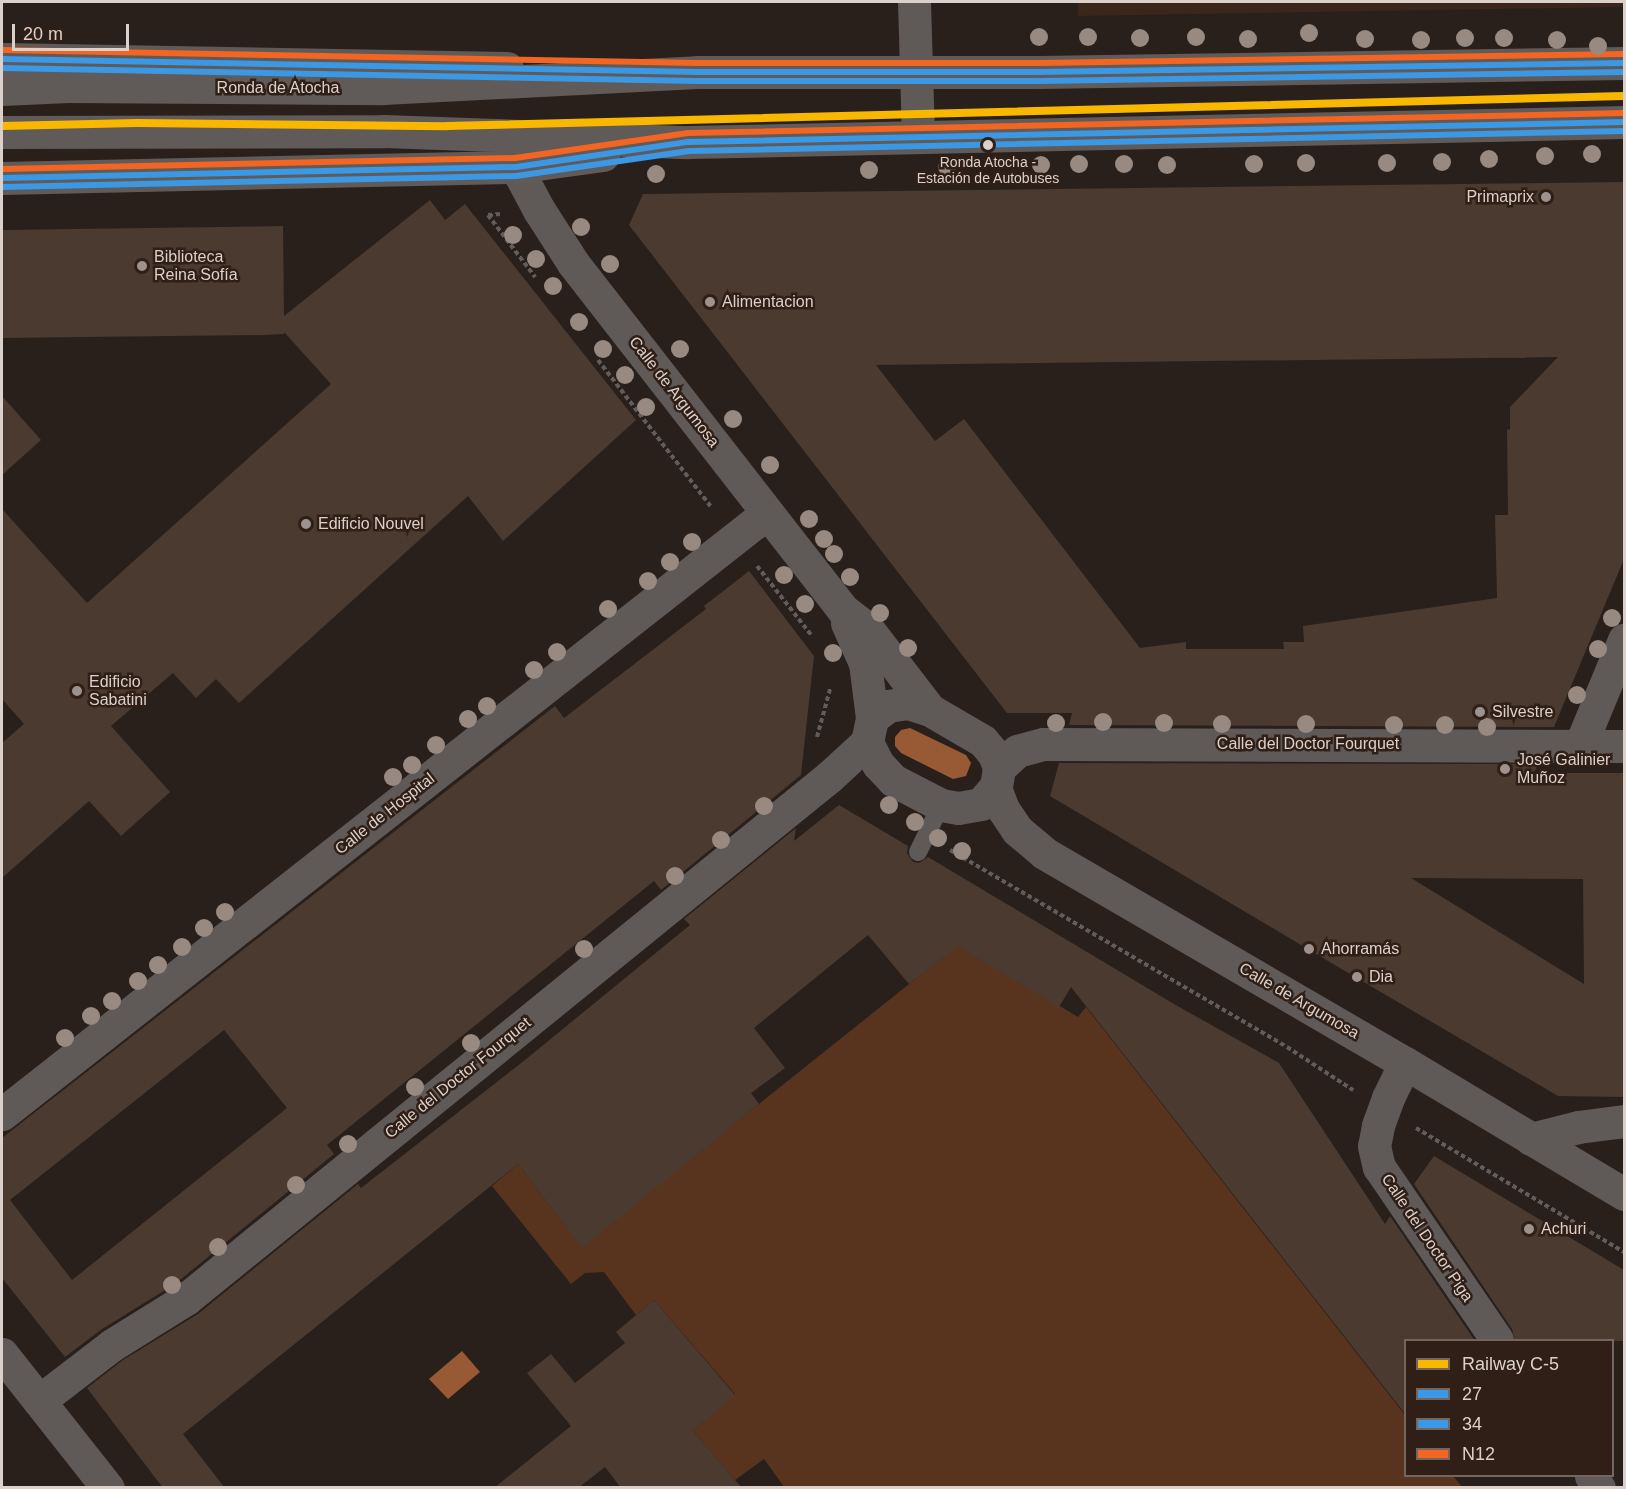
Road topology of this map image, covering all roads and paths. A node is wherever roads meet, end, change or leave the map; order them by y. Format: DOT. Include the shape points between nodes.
graph roads {
  1 [pos="914,2"];
  2 [pos="2,59"];
  3 [pos="1624,63"];
  4 [pos="697,72"];
  5 [pos="916,72"];
  6 [pos="2,89"];
  7 [pos="1624,122"];
  8 [pos="2,132"];
  9 [pos="918,136"];
  10 [pos="688,142"];
  11 [pos="516,167"];
  12 [pos="2,178"];
  13 [pos="539,210"];
  14 [pos="537,280"];
  15 [pos="594,355"];
  16 [pos="767,513"];
  17 [pos="736,538"];
  18 [pos="843,610"];
  19 [pos="814,640"];
  20 [pos="1624,640"];
  21 [pos="833,679"];
  22 [pos="930,710"];
  23 [pos="870,730"];
  24 [pos="815,746"];
  25 [pos="1580,746"];
  26 [pos="1624,746"];
  27 [pos="997,778"];
  28 [pos="941,805"];
  29 [pos="922,844"];
  30 [pos="1405,1062"];
  31 [pos="1383,1110"];
  32 [pos="2,1114"];
  33 [pos="1624,1121"];
  34 [pos="1531,1139"];
  35 [pos="1624,1194"];
  36 [pos="1624,1252"];
  37 [pos="1496,1339"];
  38 [pos="2,1354"];
  39 [pos="39,1401"];
  40 [pos="108,1488"];
  1 -- 5 [label="street"];
  2 -- 4 [label="street, Ronda de Atocha"];
  3 -- 5 [label="main road, Ronda de Atocha"];
  4 -- 5 [label="main road, Ronda de Atocha"];
  4 -- 6 [label="main road, Ronda de Atocha" via="382,88"];
  5 -- 9 [label="street"];
  7 -- 9 [label="main road"];
  8 -- 10 [label="main road" via="384,131"];
  9 -- 10 [label="main road"];
  10 -- 11 [label="main road"];
  11 -- 12 [label="main road"];
  11 -- 13 [label="street, Calle de Argumosa"];
  13 -- 14 [label="path" via="488,215"];
  13 -- 16 [label="street, Calle de Argumosa" via="573,263"];
  15 -- 17 [label="path"];
  16 -- 17 [label="street, Calle de Hospital"];
  16 -- 18 [label="street, Calle de Argumosa"];
  17 -- 19 [label="path"];
  17 -- 32 [label="street, Calle de Hospital"];
  18 -- 22 [label="street, Calle de Argumosa" via="867,628"];
  18 -- 23 [label="street, Calle de Argumosa" via="865,663"];
  20 -- 25 [label="street"];
  21 -- 24 [label="path"];
  22 -- 23 [label="street" via="908,703 888,706"];
  22 -- 27 [label="street" via="983,741 994,754"];
  23 -- 28 [label="street" via="878,764 893,780"];
  23 -- 39 [label="street, Calle del Doctor Fourquet" via="820,784 186,1299 112,1345"];
  25 -- 26 [label="street, Calle del Doctor Fourquet"];
  25 -- 27 [label="street, Calle del Doctor Fourquet" via="1043,744 1017,751"];
  27 -- 28 [label="street" via="981,804"];
  27 -- 30 [label="street, Calle de Argumosa" via="1003,809 1017,830 1044,853"];
  28 -- 29 [label="lane"];
  29 -- 31 [label="path" via="1287,1047"];
  30 -- 31 [label="street, Calle del Doctor Piga"];
  30 -- 34 [label="street, Calle de Argumosa"];
  31 -- 36 [label="path"];
  31 -- 37 [label="street, Calle del Doctor Piga" via="1374,1146 1384,1177"];
  33 -- 34 [label="street"];
  34 -- 35 [label="street, Calle de Argumosa"];
  38 -- 39 [label="street"];
  39 -- 40 [label="street"];
}
